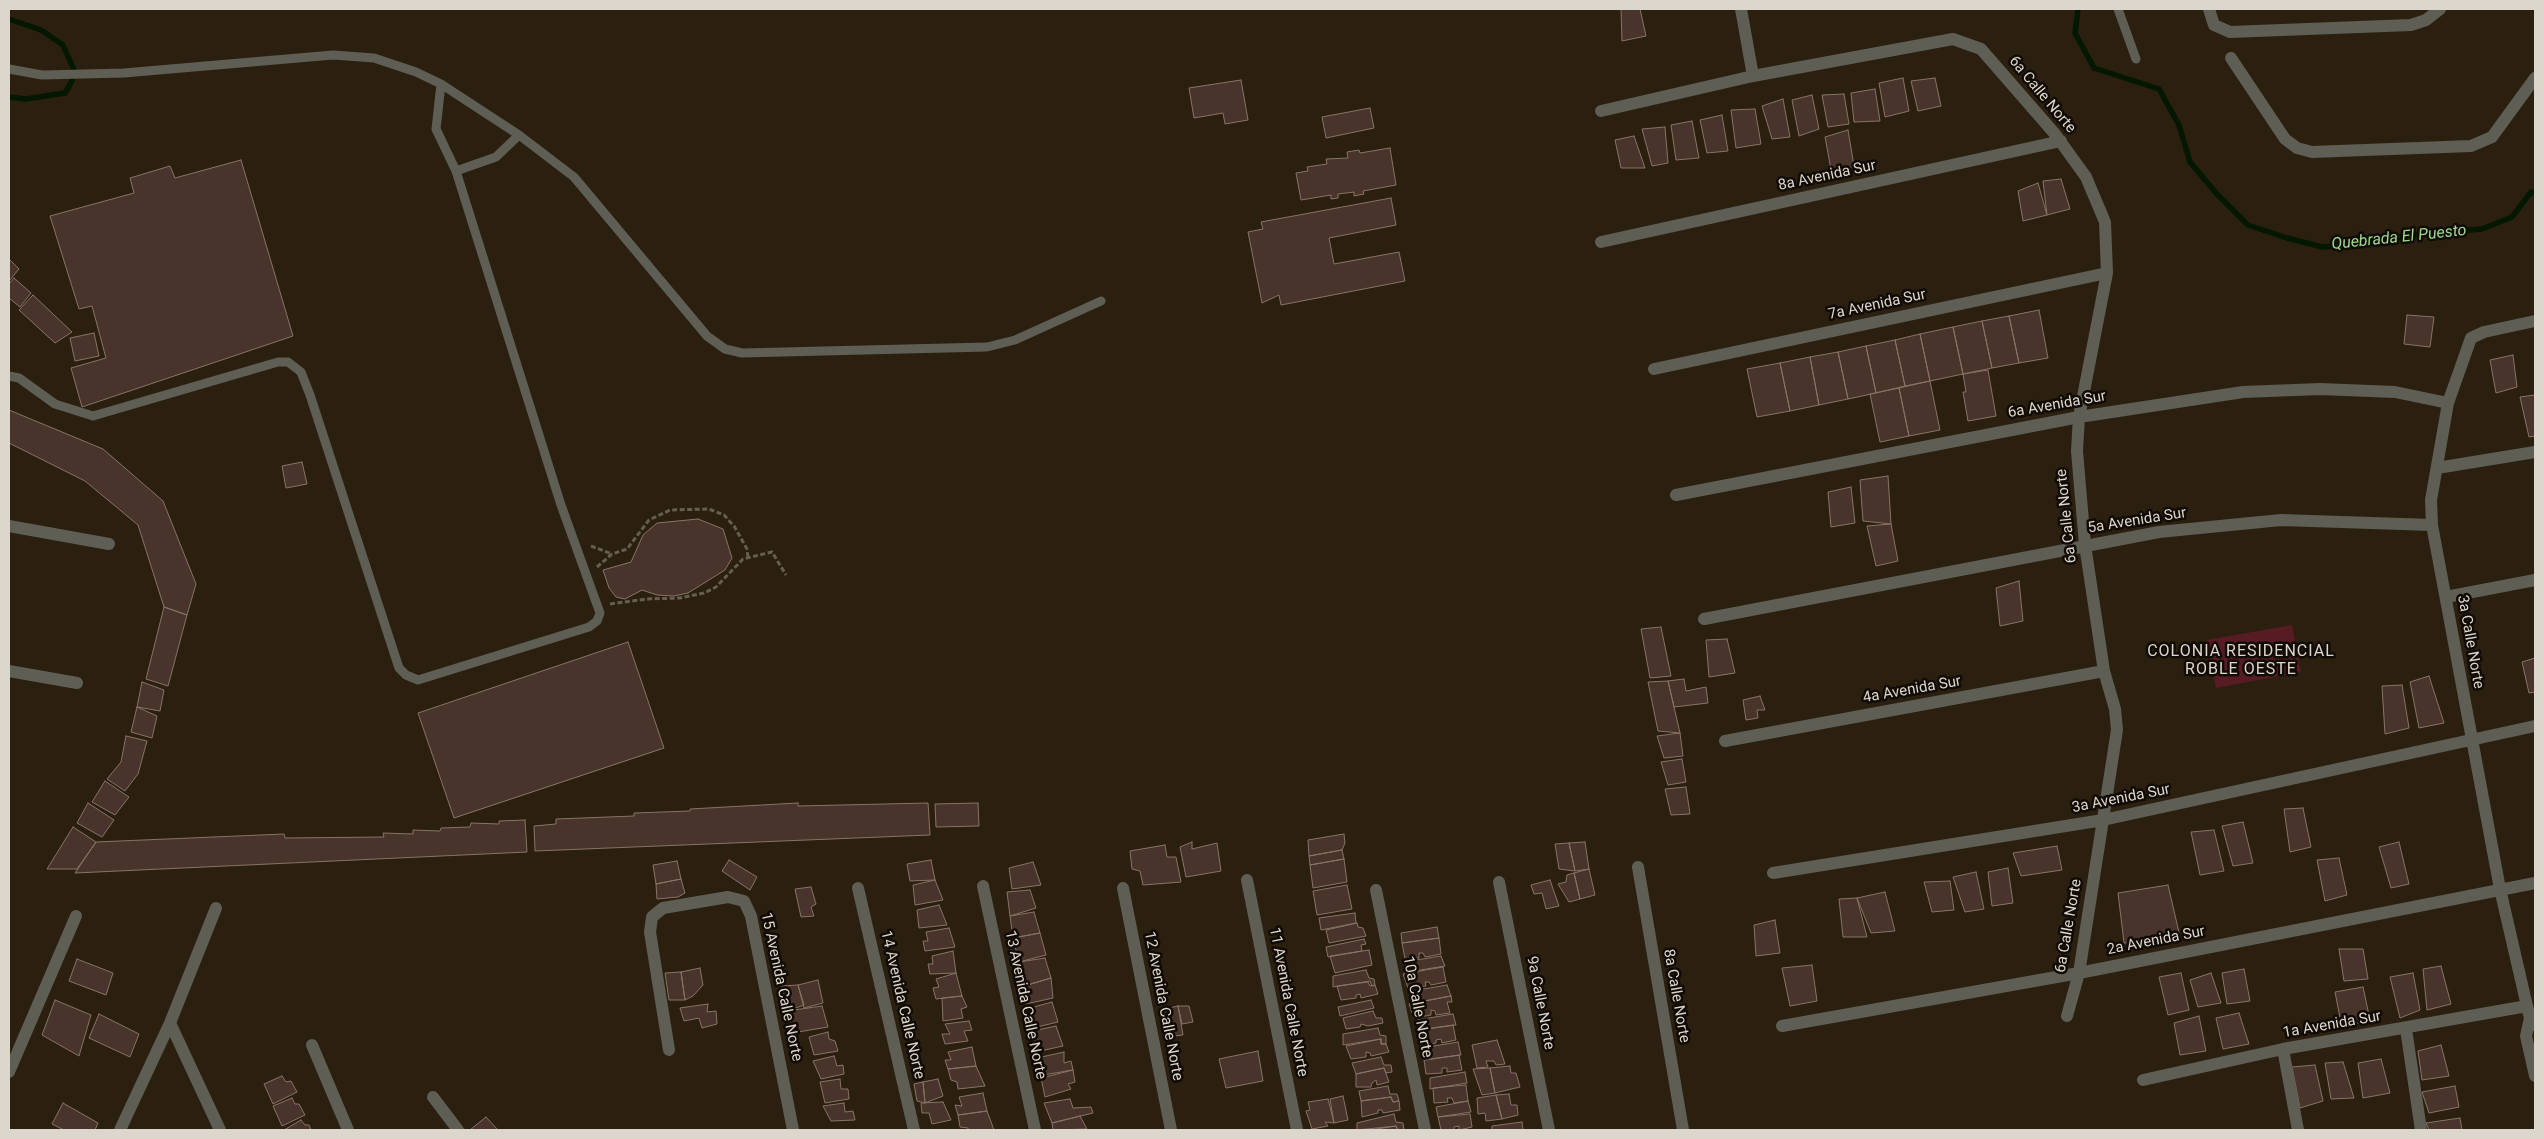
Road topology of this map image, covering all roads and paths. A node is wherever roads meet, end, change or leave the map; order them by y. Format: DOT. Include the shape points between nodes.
graph roads {
  1 [pos="1741,9"];
  2 [pos="2118,9"];
  3 [pos="2209,9"];
  4 [pos="2440,9"];
  5 [pos="2231,58"];
  6 [pos="2136,59"];
  7 [pos="9,69"];
  8 [pos="1753,76"];
  9 [pos="2535,78"];
  10 [pos="441,84"];
  11 [pos="1601,111"];
  12 [pos="519,135"];
  13 [pos="2061,141"];
  14 [pos="456,171"];
  15 [pos="1601,242"];
  16 [pos="2107,273"];
  17 [pos="1101,301"];
  18 [pos="2535,321"];
  19 [pos="1654,369"];
  20 [pos="9,376"];
  21 [pos="2448,403"];
  22 [pos="2079,416"];
  23 [pos="2535,452"];
  24 [pos="2437,468"];
  25 [pos="1676,496"];
  26 [pos="2432,525"];
  27 [pos="9,526"];
  28 [pos="110,544"];
  29 [pos="586,544"];
  30 [pos="2085,545"];
  31 [pos="612,554"];
  32 [pos="748,558"];
  33 [pos="595,570"];
  34 [pos="786,575"];
  35 [pos="2535,580"];
  36 [pos="606,596"];
  37 [pos="2446,596"];
  38 [pos="1704,619"];
  39 [pos="9,671"];
  40 [pos="2104,671"];
  41 [pos="77,683"];
  42 [pos="2535,726"];
  43 [pos="2472,739"];
  44 [pos="1725,741"];
  45 [pos="2103,820"];
  46 [pos="1638,866"];
  47 [pos="1774,873"];
  48 [pos="1247,880"];
  49 [pos="1499,882"];
  50 [pos="2535,883"];
  51 [pos="983,886"];
  52 [pos="858,888"];
  53 [pos="1123,888"];
  54 [pos="2500,889"];
  55 [pos="1376,890"];
  56 [pos="216,908"];
  57 [pos="76,916"];
  58 [pos="2079,973"];
  59 [pos="2067,1016"];
  60 [pos="2531,1016"];
  61 [pos="170,1023"];
  62 [pos="1782,1026"];
  63 [pos="2406,1029"];
  64 [pos="312,1045"];
  65 [pos="669,1050"];
  66 [pos="2283,1050"];
  67 [pos="9,1072"];
  68 [pos="2535,1076"];
  69 [pos="2143,1080"];
  70 [pos="433,1097"];
  71 [pos="120,1130"];
  72 [pos="220,1130"];
  73 [pos="348,1130"];
  74 [pos="458,1130"];
  75 [pos="793,1130"];
  76 [pos="914,1130"];
  77 [pos="1035,1130"];
  78 [pos="1171,1130"];
  79 [pos="1298,1130"];
  80 [pos="1425,1130"];
  81 [pos="1549,1130"];
  82 [pos="1683,1130"];
  83 [pos="2298,1130"];
  84 [pos="2422,1130"];
  1 -- 8 [label="street"];
  2 -- 6 [label="lane"];
  3 -- 4 [label="street" via="2214,25 2230,32 2411,24 2426,20"];
  5 -- 9 [label="street" via="2285,139 2297,148 2312,152 2471,146 2492,137"];
  7 -- 10 [label="lane" via="42,75 124,73 333,55 374,58"];
  8 -- 11 [label="street"];
  8 -- 13 [label="street, 6a Calle Norte" via="1953,39 1982,49"];
  10 -- 12 [label="lane"];
  10 -- 14 [label="lane" via="436,129"];
  12 -- 14 [label="lane" via="496,157"];
  12 -- 17 [label="lane" via="574,177 707,336 725,349 766,354 987,347 1015,340"];
  13 -- 15 [label="street, 8a Avenida Sur"];
  13 -- 16 [label="street, 6a Calle Norte" via="2086,177 2105,222"];
  14 -- 20 [label="lane" via="561,506 600,612 597,622 589,627 418,680 406,675 399,668 310,395 301,372 288,362 278,362 93,416 55,404 19,378"];
  16 -- 19 [label="street, 7a Avenida Sur"];
  16 -- 22 [label="street, 6a Calle Norte"];
  18 -- 21 [label="street, 3a Calle Norte" via="2471,338"];
  21 -- 22 [label="street, 6a Avenida Sur" via="2395,392 2320,389 2243,392"];
  21 -- 24 [label="street, 3a Calle Norte"];
  22 -- 25 [label="street, 6a Avenida Sur"];
  22 -- 30 [label="street, 6a Calle Norte" via="2076,451"];
  23 -- 24 [label="street"];
  24 -- 26 [label="street, 3a Calle Norte" via="2431,500"];
  26 -- 30 [label="street, 5a Avenida Sur" via="2281,520 2159,532"];
  26 -- 37 [label="street, 3a Calle Norte"];
  27 -- 28 [label="street"];
  29 -- 31 [label="path"];
  30 -- 38 [label="street, 5a Avenida Sur"];
  30 -- 40 [label="street, 6a Calle Norte"];
  31 -- 32 [label="path" via="627,549 649,520 670,510 709,509 724,516 734,526 747,549"];
  31 -- 33 [label="path"];
  32 -- 34 [label="path" via="772,552"];
  32 -- 36 [label="path" via="743,559 716,587 704,593 618,604 610,604"];
  35 -- 37 [label="street"];
  37 -- 43 [label="street, 3a Calle Norte"];
  39 -- 41 [label="street"];
  40 -- 44 [label="street, 4a Avenida Sur"];
  40 -- 45 [label="street, 6a Calle Norte" via="2117,730"];
  42 -- 43 [label="street, 3a Avenida Sur"];
  43 -- 45 [label="street, 3a Avenida Sur"];
  43 -- 54 [label="street, 3a Calle Norte"];
  45 -- 47 [label="street, 3a Avenida Sur"];
  45 -- 58 [label="street, 6a Calle Norte"];
  46 -- 82 [label="street, 8a Calle Norte"];
  48 -- 79 [label="street, 11 Avenida Calle Norte"];
  49 -- 81 [label="street, 9a Calle Norte"];
  50 -- 54 [label="street, 2a Avenida Sur"];
  51 -- 77 [label="street, 13 Avenida Calle Norte"];
  52 -- 76 [label="street, 14 Avenida Calle Norte"];
  53 -- 78 [label="street, 12 Avenida Calle Norte"];
  54 -- 58 [label="street, 2a Avenida Sur"];
  54 -- 60 [label="street, 3a Calle Norte"];
  55 -- 80 [label="street, 10a Calle Norte"];
  56 -- 61 [label="street"];
  57 -- 67 [label="street"];
  58 -- 59 [label="street, 6a Calle Norte"];
  58 -- 62 [label="street, 2a Avenida Sur"];
  60 -- 63 [label="street, 1a Avenida Sur"];
  60 -- 68 [label="street, 3a Calle Norte" via="2526,1036"];
  61 -- 71 [label="street"];
  61 -- 72 [label="street"];
  63 -- 66 [label="street, 1a Avenida Sur"];
  63 -- 84 [label="street"];
  64 -- 73 [label="street"];
  65 -- 75 [label="street, 15 Avenida Calle Norte" via="650,932 652,916 664,908 728,897 744,901 751,916"];
  66 -- 69 [label="street, 1a Avenida Sur"];
  66 -- 83 [label="street"];
  70 -- 74 [label="street"];
}
